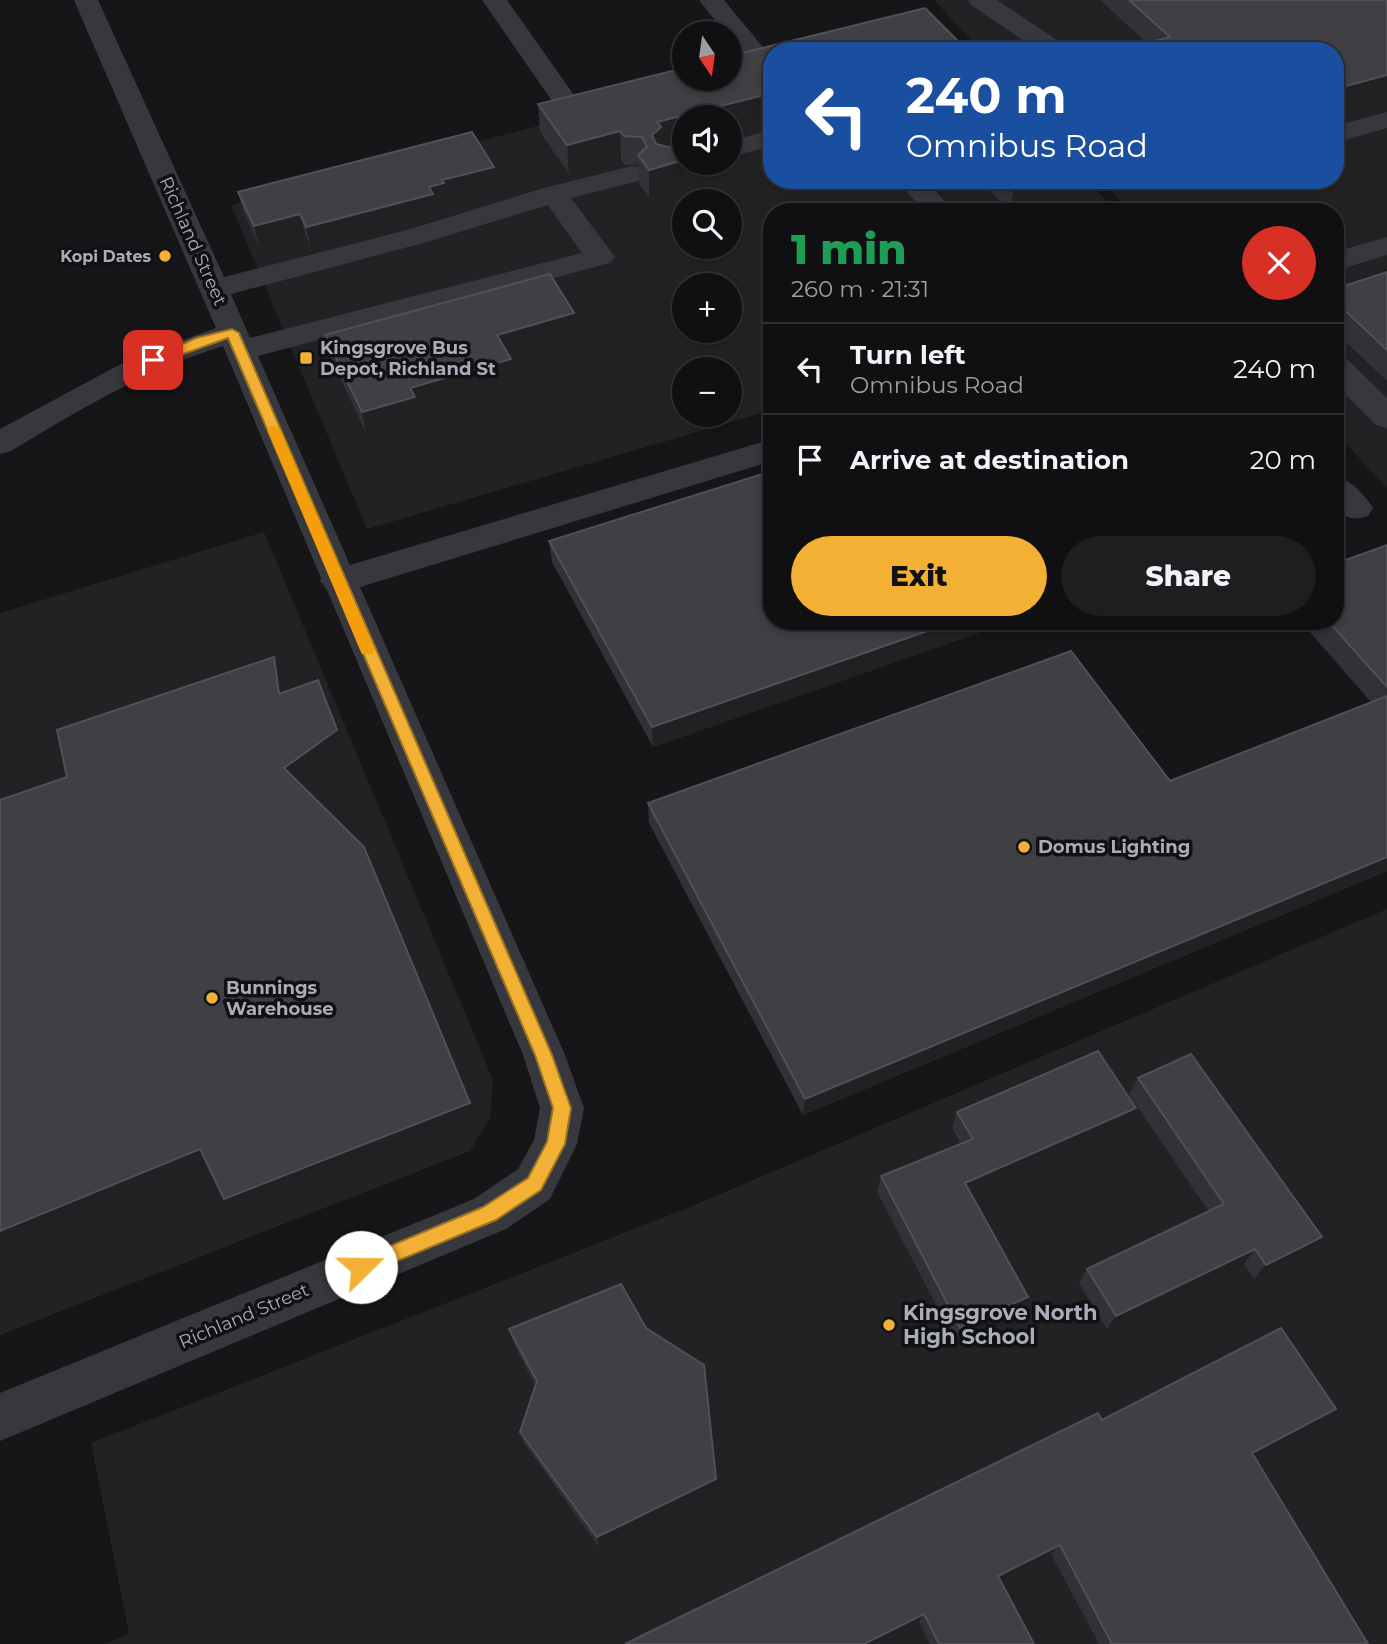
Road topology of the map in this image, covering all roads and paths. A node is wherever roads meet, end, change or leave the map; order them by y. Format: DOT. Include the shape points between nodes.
graph roads {
  1 [pos="86,0"];
  2 [pos="494,0"];
  3 [pos="711,0"];
  4 [pos="980,0"];
  5 [pos="728,21"];
  6 [pos="742,38"];
  7 [pos="1043,42"];
  8 [pos="742,54"];
  9 [pos="568,104"];
  10 [pos="1387,120"];
  11 [pos="1344,132"];
  12 [pos="763,140"];
  13 [pos="742,146"];
  14 [pos="632,174"];
  15 [pos="919,189"];
  16 [pos="554,194"];
  17 [pos="932,203"];
  18 [pos="1387,246"];
  19 [pos="1344,259"];
  20 [pos="214,289"];
  21 [pos="236,342"];
  22 [pos="1344,374"];
  23 [pos="1387,417"];
  24 [pos="0,443"];
  25 [pos="763,453"];
  26 [pos="337,581"];
  27 [pos="0,1417"];
  1 -- 20 [label="street, Richland Street"];
  2 -- 9 [label="street"];
  3 -- 5 [label="street"];
  4 -- 7 [label="street"];
  6 -- 8 [label="street" via="753,51"];
  10 -- 11 [label="street"];
  12 -- 13 [label="street"];
  14 -- 16 [label="street"];
  15 -- 17 [label="street"];
  16 -- 20 [label="street" via="417,236"];
  16 -- 21 [label="street" via="600,257"];
  18 -- 19 [label="street"];
  20 -- 21 [label="street, Richland Street"];
  21 -- 24 [label="street" via="201,341 130,370"];
  21 -- 26 [label="street, Richland Street"];
  22 -- 23 [label="street"];
  25 -- 26 [label="street"];
  26 -- 27 [label="street, Richland Street" via="544,1055 562,1108 555,1144 534,1184 490,1214"];
}
